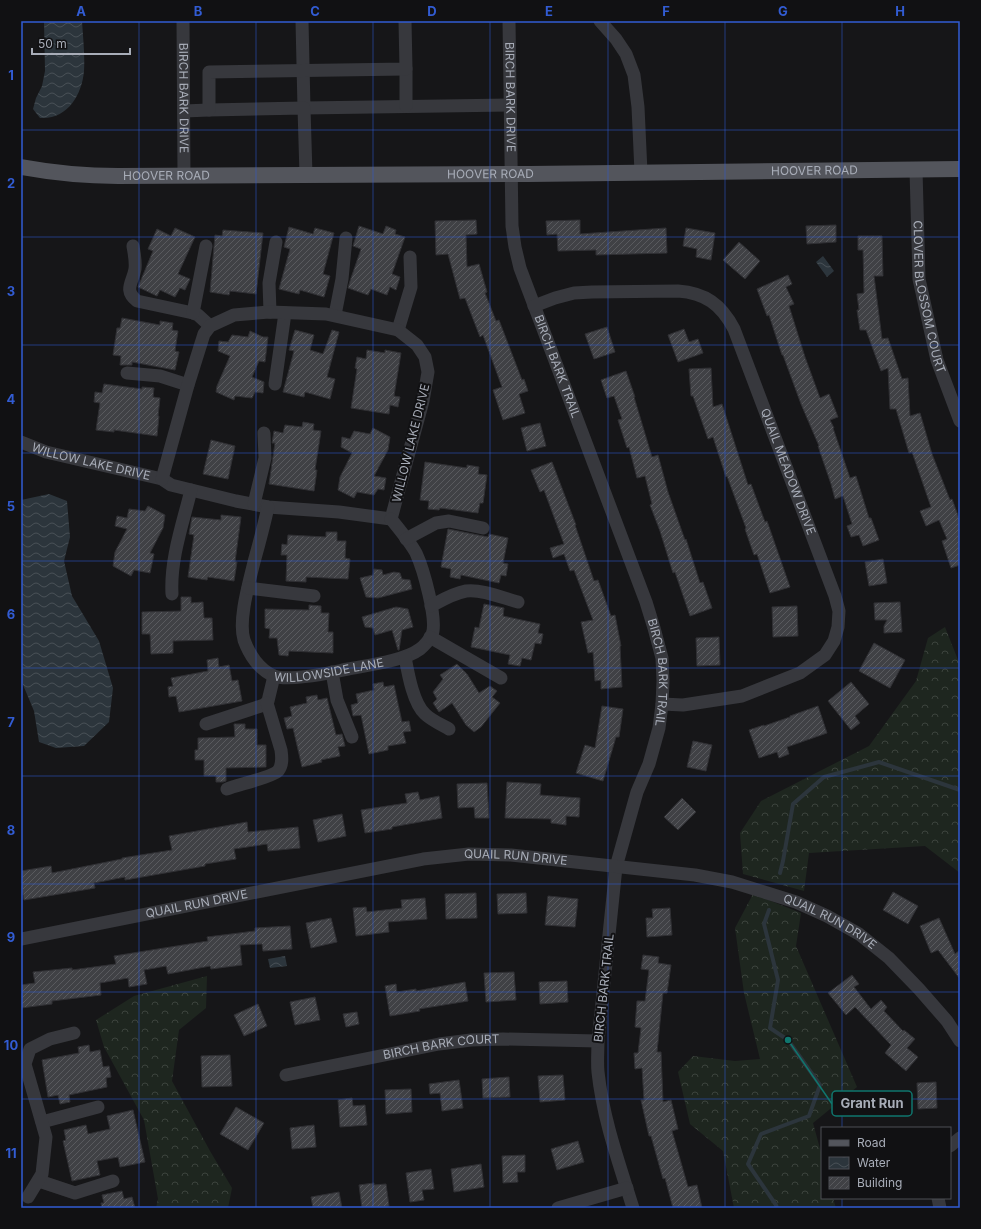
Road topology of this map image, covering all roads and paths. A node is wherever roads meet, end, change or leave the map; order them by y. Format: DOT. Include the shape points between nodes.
graph roads {
  1 [pos="184,21"];
  2 [pos="302,21"];
  3 [pos="405,21"];
  4 [pos="509,21"];
  5 [pos="600,21"];
  6 [pos="406,69"];
  7 [pos="303,71"];
  8 [pos="510,105"];
  9 [pos="406,106"];
  10 [pos="304,108"];
  11 [pos="209,110"];
  12 [pos="184,111"];
  13 [pos="21,167"];
  14 [pos="960,169"];
  15 [pos="916,170"];
  16 [pos="641,172"];
  17 [pos="512,173"];
  18 [pos="306,175"];
  19 [pos="184,176"];
  20 [pos="346,238"];
  21 [pos="276,242"];
  22 [pos="133,246"];
  23 [pos="206,246"];
  24 [pos="410,257"];
  25 [pos="534,306"];
  26 [pos="270,312"];
  27 [pos="193,313"];
  28 [pos="285,313"];
  29 [pos="335,315"];
  30 [pos="210,326"];
  31 [pos="398,330"];
  32 [pos="126,373"];
  33 [pos="276,384"];
  34 [pos="188,385"];
  35 [pos="958,408"];
  36 [pos="960,421"];
  37 [pos="264,433"];
  38 [pos="21,442"];
  39 [pos="162,480"];
  40 [pos="191,490"];
  41 [pos="254,504"];
  42 [pos="268,507"];
  43 [pos="391,519"];
  44 [pos="483,528"];
  45 [pos="406,539"];
  46 [pos="248,588"];
  47 [pos="172,594"];
  48 [pos="314,596"];
  49 [pos="518,602"];
  50 [pos="431,606"];
  51 [pos="430,637"];
  52 [pos="405,657"];
  53 [pos="332,672"];
  54 [pos="274,676"];
  55 [pos="501,678"];
  56 [pos="266,703"];
  57 [pos="662,704"];
  58 [pos="206,724"];
  59 [pos="449,728"];
  60 [pos="352,738"];
  61 [pos="227,789"];
  62 [pos="616,867"];
  63 [pos="21,939"];
  64 [pos="74,1033"];
  65 [pos="598,1041"];
  66 [pos="960,1041"];
  67 [pos="286,1075"];
  68 [pos="98,1107"];
  69 [pos="42,1122"];
  70 [pos="960,1138"];
  71 [pos="951,1145"];
  72 [pos="39,1181"];
  73 [pos="114,1181"];
  74 [pos="627,1188"];
  75 [pos="27,1199"];
  76 [pos="558,1208"];
  77 [pos="633,1208"];
  1 -- 12 [label="street, BIRCH BARK DRIVE"];
  2 -- 7 [label="street"];
  3 -- 6 [label="street"];
  4 -- 8 [label="street, BIRCH BARK DRIVE"];
  5 -- 16 [label="street" via="626,54 634,74"];
  6 -- 7 [label="street"];
  6 -- 9 [label="street"];
  7 -- 10 [label="street"];
  7 -- 11 [label="street" via="209,72"];
  8 -- 9 [label="street"];
  8 -- 17 [label="street, BIRCH BARK DRIVE"];
  9 -- 10 [label="street"];
  10 -- 11 [label="street"];
  10 -- 18 [label="street"];
  11 -- 12 [label="street"];
  12 -- 19 [label="street, BIRCH BARK DRIVE"];
  13 -- 19 [label="main road, HOOVER ROAD" via="90,176"];
  14 -- 15 [label="main road, HOOVER ROAD"];
  15 -- 16 [label="main road, HOOVER ROAD"];
  15 -- 35 [label="street, CLOVER BLOSSOM COURT" via="918,279 937,360"];
  16 -- 17 [label="main road, HOOVER ROAD"];
  17 -- 18 [label="main road, HOOVER ROAD"];
  17 -- 25 [label="street, BIRCH BARK TRAIL" via="512,226 515,247"];
  18 -- 19 [label="main road, HOOVER ROAD"];
  20 -- 29 [label="street"];
  21 -- 26 [label="street" via="269,283"];
  22 -- 27 [label="street" via="135,268 129,292 132,297 137,301"];
  23 -- 27 [label="street"];
  24 -- 31 [label="street" via="411,287"];
  25 -- 57 [label="street, BIRCH BARK TRAIL" via="646,602 662,658"];
  25 -- 57 [label="street, QUAIL MEADOW DRIVE" via="574,293 678,291 690,292 711,300 721,309 734,329 835,596 839,612 834,641 825,655 800,673 742,696 684,705"];
  26 -- 28 [label="street, WILLOW LAKE DRIVE"];
  26 -- 30 [label="street, WILLOW LAKE DRIVE" via="234,315"];
  27 -- 30 [label="street"];
  28 -- 29 [label="street, WILLOW LAKE DRIVE"];
  28 -- 33 [label="street"];
  29 -- 31 [label="street, WILLOW LAKE DRIVE"];
  30 -- 34 [label="street, WILLOW LAKE DRIVE" via="204,334"];
  31 -- 43 [label="street, WILLOW LAKE DRIVE" via="417,345 425,357 428,372 423,401"];
  32 -- 34 [label="street" via="160,376"];
  34 -- 39 [label="street, WILLOW LAKE DRIVE"];
  35 -- 36 [label="street, CLOVER BLOSSOM COURT"];
  37 -- 41 [label="street" via="265,458"];
  38 -- 39 [label="street, WILLOW LAKE DRIVE" via="46,452"];
  39 -- 40 [label="street, WILLOW LAKE DRIVE"];
  40 -- 41 [label="street, WILLOW LAKE DRIVE"];
  40 -- 47 [label="street" via="173,565"];
  41 -- 42 [label="street, WILLOW LAKE DRIVE"];
  42 -- 43 [label="street, WILLOW LAKE DRIVE"];
  42 -- 46 [label="street, WILLOWSIDE LANE"];
  43 -- 45 [label="street"];
  44 -- 45 [label="street" via="449,521 436,523"];
  45 -- 50 [label="street" via="416,553"];
  46 -- 48 [label="street"];
  46 -- 54 [label="street, WILLOWSIDE LANE" via="243,616 244,638 251,655 263,670"];
  49 -- 50 [label="street" via="477,591 465,591"];
  50 -- 51 [label="street" via="434,622"];
  51 -- 52 [label="street, WILLOWSIDE LANE" via="421,648"];
  51 -- 55 [label="street"];
  52 -- 53 [label="street, WILLOWSIDE LANE"];
  52 -- 59 [label="street" via="412,690 423,712"];
  53 -- 54 [label="street, WILLOWSIDE LANE"];
  53 -- 60 [label="street" via="337,700"];
  54 -- 56 [label="street"];
  56 -- 58 [label="street"];
  56 -- 61 [label="street" via="281,750 281,765 277,772 269,776"];
  57 -- 62 [label="street, BIRCH BARK TRAIL" via="659,728 649,764 637,792"];
  62 -- 63 [label="street, QUAIL RUN DRIVE" via="511,855 469,854 423,859"];
  62 -- 65 [label="street, BIRCH BARK TRAIL"];
  62 -- 66 [label="street, QUAIL RUN DRIVE" via="695,875 732,882 796,902 827,916 859,934 888,958 947,1021"];
  64 -- 69 [label="street" via="50,1039 30,1049 25,1064"];
  65 -- 67 [label="street, BIRCH BARK COURT" via="471,1040 439,1044"];
  65 -- 74 [label="street, BIRCH BARK TRAIL" via="602,1102"];
  68 -- 69 [label="street"];
  69 -- 72 [label="street" via="46,1137"];
  70 -- 71 [label="street"];
  72 -- 73 [label="street" via="75,1193"];
  72 -- 75 [label="street"];
  74 -- 76 [label="street"];
  74 -- 77 [label="street, BIRCH BARK TRAIL"];
}
